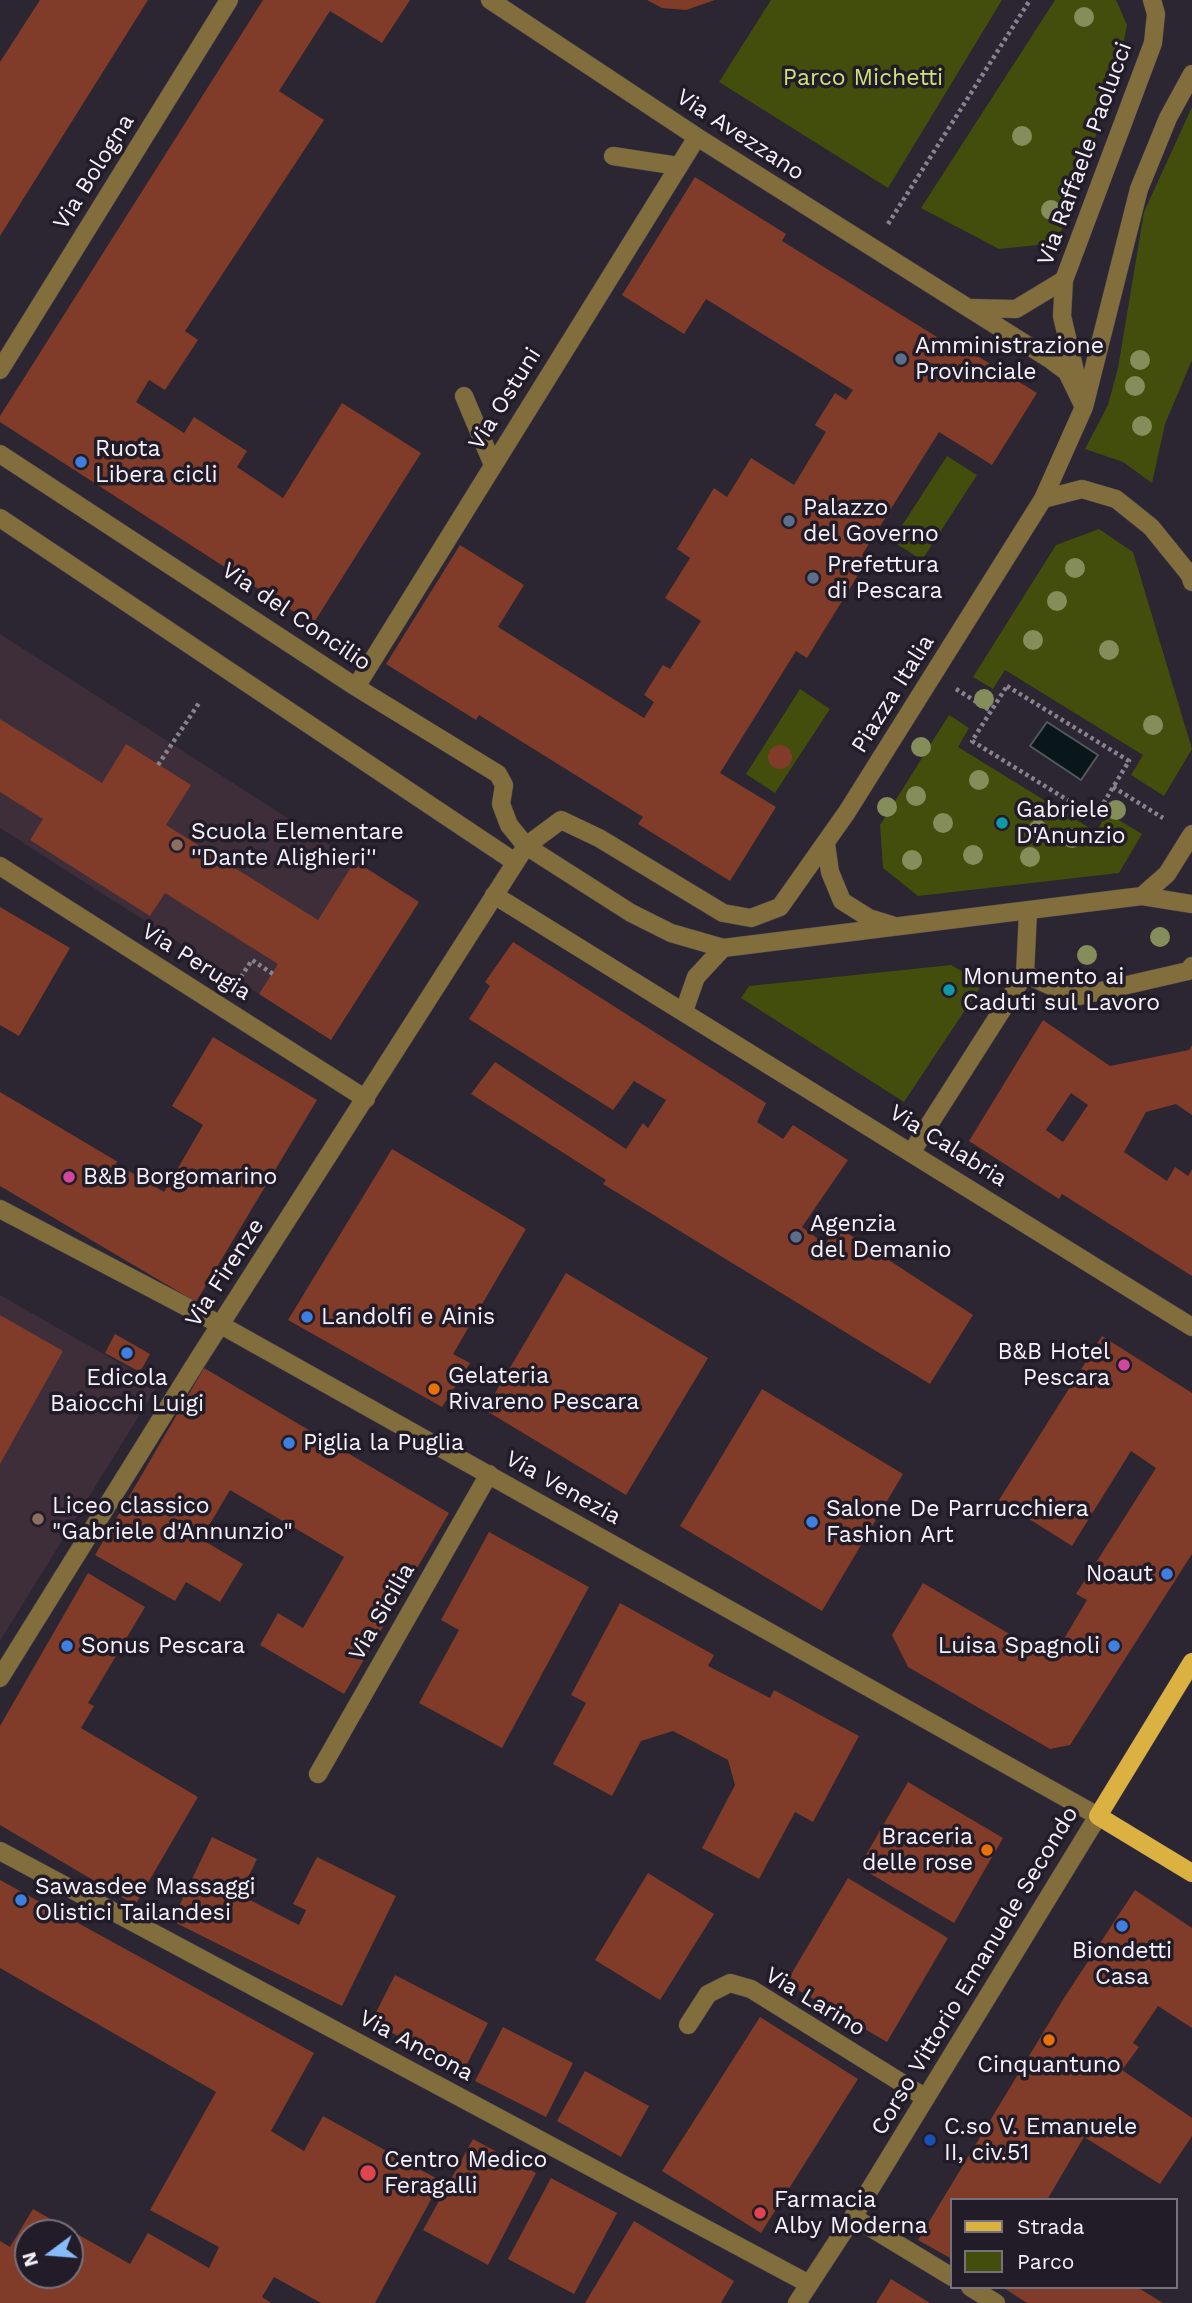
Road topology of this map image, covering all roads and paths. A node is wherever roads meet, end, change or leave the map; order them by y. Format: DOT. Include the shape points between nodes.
graph roads {
  1 [pos="229,0"];
  2 [pos="490,0"];
  3 [pos="1030,0"];
  4 [pos="1152,0"];
  5 [pos="1192,74"];
  6 [pos="696,136"];
  7 [pos="613,156"];
  8 [pos="678,166"];
  9 [pos="872,248"];
  10 [pos="1064,280"];
  11 [pos="967,307"];
  12 [pos="0,370"];
  13 [pos="464,396"];
  14 [pos="1084,407"];
  15 [pos="0,454"];
  16 [pos="494,465"];
  17 [pos="1043,499"];
  18 [pos="0,519"];
  19 [pos="1192,552"];
  20 [pos="1191,578"];
  21 [pos="935,675"];
  22 [pos="356,687"];
  23 [pos="199,703"];
  24 [pos="991,710"];
  25 [pos="158,765"];
  26 [pos="1114,787"];
  27 [pos="1163,818"];
  28 [pos="1192,834"];
  29 [pos="826,844"];
  30 [pos="526,846"];
  31 [pos="514,862"];
  32 [pos="0,866"];
  33 [pos="494,895"];
  34 [pos="1142,896"];
  35 [pos="1192,904"];
  36 [pos="1028,912"];
  37 [pos="901,927"];
  38 [pos="723,948"];
  39 [pos="1192,966"];
  40 [pos="273,974"];
  41 [pos="1025,974"];
  42 [pos="222,1007"];
  43 [pos="684,1011"];
  44 [pos="366,1099"];
  45 [pos="912,1153"];
  46 [pos="0,1209"];
  47 [pos="221,1325"];
  48 [pos="1189,1326"];
  49 [pos="489,1475"];
  50 [pos="1192,1662"];
  51 [pos="0,1678"];
  52 [pos="318,1773"];
  53 [pos="1098,1816"];
  54 [pos="0,1851"];
  55 [pos="1192,1873"];
  56 [pos="688,2025"];
  57 [pos="926,2098"];
  58 [pos="853,2217"];
  59 [pos="950,2276"];
  60 [pos="809,2284"];
  61 [pos="973,2289"];
  62 [pos="797,2303"];
  63 [pos="996,2303"];
  1 -- 12 [label="street, Via Bologna"];
  2 -- 6 [label="street, Via Avezzano"];
  3 -- 9 [label="path"];
  4 -- 10 [label="street, Via Raffaele Paolucci" via="1156,13 1153,43"];
  5 -- 14 [label="street, Piazza Italia" via="1139,188"];
  6 -- 8 [label="street, Via Ostuni"];
  6 -- 9 [label="street, Via Avezzano"];
  7 -- 8 [label="street"];
  8 -- 16 [label="street, Via Ostuni"];
  9 -- 11 [label="street, Via Avezzano"];
  10 -- 11 [label="street, Via Avezzano" via="1016,309"];
  10 -- 14 [label="street, Via Raffaele Paolucci" via="1062,316"];
  11 -- 14 [label="street, Via Avezzano" via="1067,372"];
  13 -- 16 [label="street"];
  14 -- 17 [label="street, Piazza Italia"];
  15 -- 22 [label="street, Via del Concilio"];
  16 -- 22 [label="street, Via Ostuni"];
  17 -- 20 [label="street" via="1072,489 1105,494 1151,527"];
  17 -- 21 [label="street, Piazza Italia"];
  18 -- 31 [label="street"];
  19 -- 20 [label="street"];
  21 -- 24 [label="path"];
  21 -- 29 [label="street, Piazza Italia"];
  22 -- 30 [label="street, Via del Concilio" via="498,774 509,825"];
  23 -- 25 [label="path"];
  24 -- 26 [label="path" via="1007,686 1129,761"];
  24 -- 26 [label="path" via="972,741 1095,817"];
  26 -- 27 [label="path"];
  28 -- 34 [label="street" via="1167,874"];
  29 -- 30 [label="street, Piazza Italia" via="780,907 751,918 736,918 561,820"];
  29 -- 37 [label="street" via="830,872 842,901 869,918"];
  30 -- 31 [label="street"];
  30 -- 38 [label="street" via="671,933"];
  31 -- 33 [label="street"];
  32 -- 42 [label="street, Via Perugia"];
  33 -- 43 [label="street, Via Calabria"];
  33 -- 44 [label="street, Via Firenze"];
  34 -- 35 [label="street"];
  34 -- 36 [label="street"];
  36 -- 37 [label="street"];
  36 -- 41 [label="street"];
  37 -- 38 [label="street"];
  38 -- 43 [label="street" via="696,976"];
  39 -- 41 [label="street" via="1188,971 1075,997"];
  40 -- 42 [label="path" via="252,960"];
  41 -- 45 [label="street"];
  42 -- 44 [label="street, Via Perugia"];
  43 -- 45 [label="street, Via Calabria"];
  44 -- 47 [label="street, Via Firenze"];
  45 -- 48 [label="street, Via Calabria"];
  46 -- 47 [label="street, Via Venezia"];
  47 -- 49 [label="street, Via Venezia"];
  47 -- 51 [label="street, Via Firenze"];
  49 -- 52 [label="street, Via Sicilia"];
  49 -- 53 [label="street, Via Venezia"];
  50 -- 53 [label="main road, Corso Vittorio Emanuele Secondo"];
  53 -- 55 [label="main road"];
  53 -- 57 [label="street, Corso Vittorio Emanuele Secondo"];
  54 -- 60 [label="street, Via Ancona"];
  56 -- 57 [label="street, Via Larino" via="708,1994 730,1983 751,1989"];
  57 -- 58 [label="street, Corso Vittorio Emanuele Secondo"];
  58 -- 59 [label="street"];
  58 -- 60 [label="street, Corso Vittorio Emanuele Secondo"];
  60 -- 62 [label="street, Corso Vittorio Emanuele Secondo"];
  61 -- 63 [label="street"];
}
